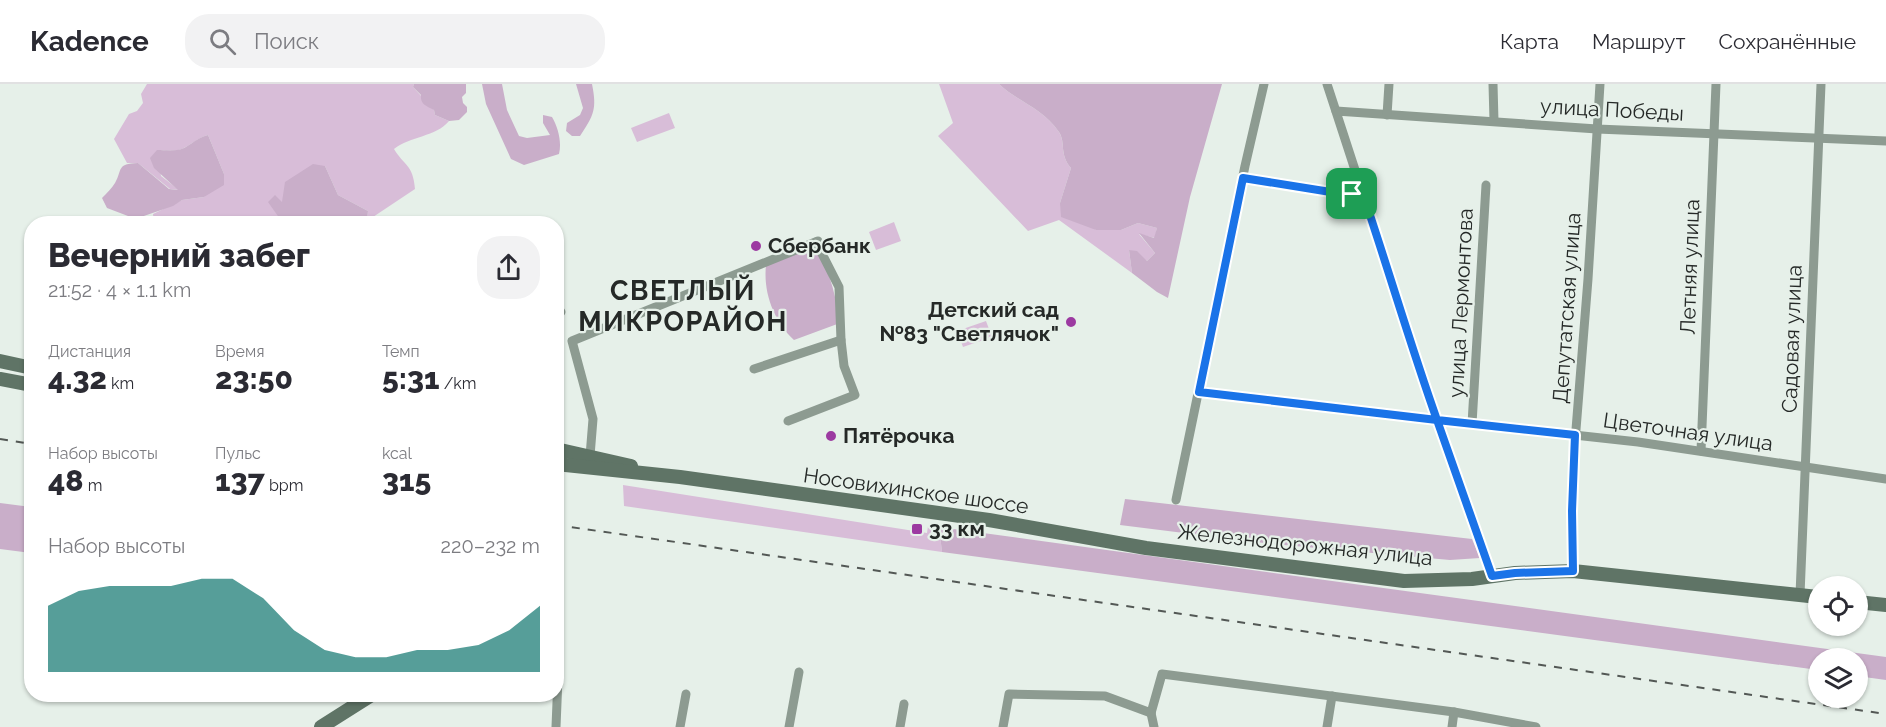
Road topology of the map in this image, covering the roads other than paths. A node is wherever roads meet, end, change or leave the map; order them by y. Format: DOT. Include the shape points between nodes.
graph roads {
  1 [pos="1264,84"];
  2 [pos="1327,84"];
  3 [pos="1389,84"];
  4 [pos="1493,84"];
  5 [pos="1600,84"];
  6 [pos="1716,84"];
  7 [pos="1821,84"];
  8 [pos="1336,111"];
  9 [pos="1387,114"];
  10 [pos="1494,121"];
  11 [pos="1597,129"];
  12 [pos="1713,134"];
  13 [pos="1819,139"];
  14 [pos="1886,141"];
  15 [pos="1243,178"];
  16 [pos="1486,185"];
  17 [pos="1362,191"];
  18 [pos="842,340"];
  19 [pos="0,362"];
  20 [pos="24,366"];
  21 [pos="754,369"];
  22 [pos="0,379"];
  23 [pos="24,384"];
  24 [pos="1199,392"];
  25 [pos="1437,420"];
  26 [pos="788,421"];
  27 [pos="1472,424"];
  28 [pos="1575,435"];
  29 [pos="1701,451"];
  30 [pos="564,452"];
  31 [pos="589,463"];
  32 [pos="564,464"];
  33 [pos="1806,468"];
  34 [pos="1886,479"];
  35 [pos="1176,500"];
  36 [pos="1146,548"];
  37 [pos="1573,571"];
  38 [pos="1492,576"];
  39 [pos="1800,595"];
  40 [pos="1808,596"];
  41 [pos="1868,603"];
  42 [pos="1886,605"];
  43 [pos="799,672"];
  44 [pos="686,694"];
  45 [pos="1332,696"];
  46 [pos="361,702"];
  47 [pos="557,702"];
  48 [pos="904,704"];
  49 [pos="1454,712"];
  50 [pos="1151,713"];
  51 [pos="321,727"];
  52 [pos="556,727"];
  53 [pos="680,727"];
  54 [pos="789,727"];
  55 [pos="900,727"];
  56 [pos="1004,727"];
  57 [pos="1154,727"];
  58 [pos="1327,727"];
  59 [pos="1452,727"];
  60 [pos="1536,727"];
  1 -- 15 [label="street"];
  2 -- 8 [label="street"];
  3 -- 9 [label="street"];
  4 -- 10 [label="street"];
  5 -- 11 [label="street, Депутатская улица"];
  6 -- 12 [label="street, Летняя улица"];
  7 -- 13 [label="street, Садовая улица"];
  8 -- 9 [label="street, улица Победы"];
  8 -- 17 [label="street"];
  9 -- 10 [label="street, улица Победы"];
  10 -- 11 [label="street, улица Победы"];
  11 -- 12 [label="street, улица Победы"];
  11 -- 28 [label="street, Депутатская улица"];
  12 -- 13 [label="street, улица Победы"];
  12 -- 29 [label="street, Летняя улица"];
  13 -- 14 [label="street, улица Победы"];
  13 -- 33 [label="street, Садовая улица"];
  15 -- 17 [label="street" via="1343,194"];
  15 -- 24 [label="street"];
  16 -- 27 [label="street, улица Лермонтова"];
  17 -- 25 [label="street"];
  18 -- 21 [label="street"];
  18 -- 26 [label="street" via="844,366 855,395"];
  18 -- 31 [label="street" via="839,286 817,242 572,341 593,419"];
  19 -- 20 [label="main road"];
  22 -- 23 [label="main road"];
  24 -- 25 [label="street, Цветочная улица"];
  24 -- 35 [label="street"];
  25 -- 27 [label="street, Цветочная улица"];
  25 -- 38 [label="street"];
  27 -- 28 [label="street, Цветочная улица"];
  28 -- 29 [label="street, Цветочная улица"];
  28 -- 37 [label="street, Депутатская улица"];
  29 -- 33 [label="street, Цветочная улица"];
  30 -- 31 [label="main road, Носовихинское шоссе"];
  31 -- 32 [label="main road, Носовихинское шоссе"];
  31 -- 36 [label="main road, Носовихинское шоссе" via="989,520"];
  33 -- 34 [label="street, Цветочная улица"];
  33 -- 39 [label="street, Садовая улица"];
  36 -- 38 [label="main road, Железнодорожная улица" via="1404,581"];
  37 -- 38 [label="main road, Железнодорожная улица"];
  37 -- 39 [label="main road, Железнодорожная улица"];
  39 -- 40 [label="main road, Железнодорожная улица"];
  41 -- 42 [label="main road"];
  43 -- 54 [label="street"];
  44 -- 53 [label="street"];
  45 -- 49 [label="street"];
  45 -- 50 [label="street" via="1161,674"];
  45 -- 58 [label="street"];
  46 -- 51 [label="main road"];
  47 -- 52 [label="street"];
  48 -- 55 [label="street"];
  49 -- 59 [label="street"];
  49 -- 60 [label="street"];
  50 -- 56 [label="street" via="1105,696 1009,694"];
  50 -- 57 [label="street"];
}
